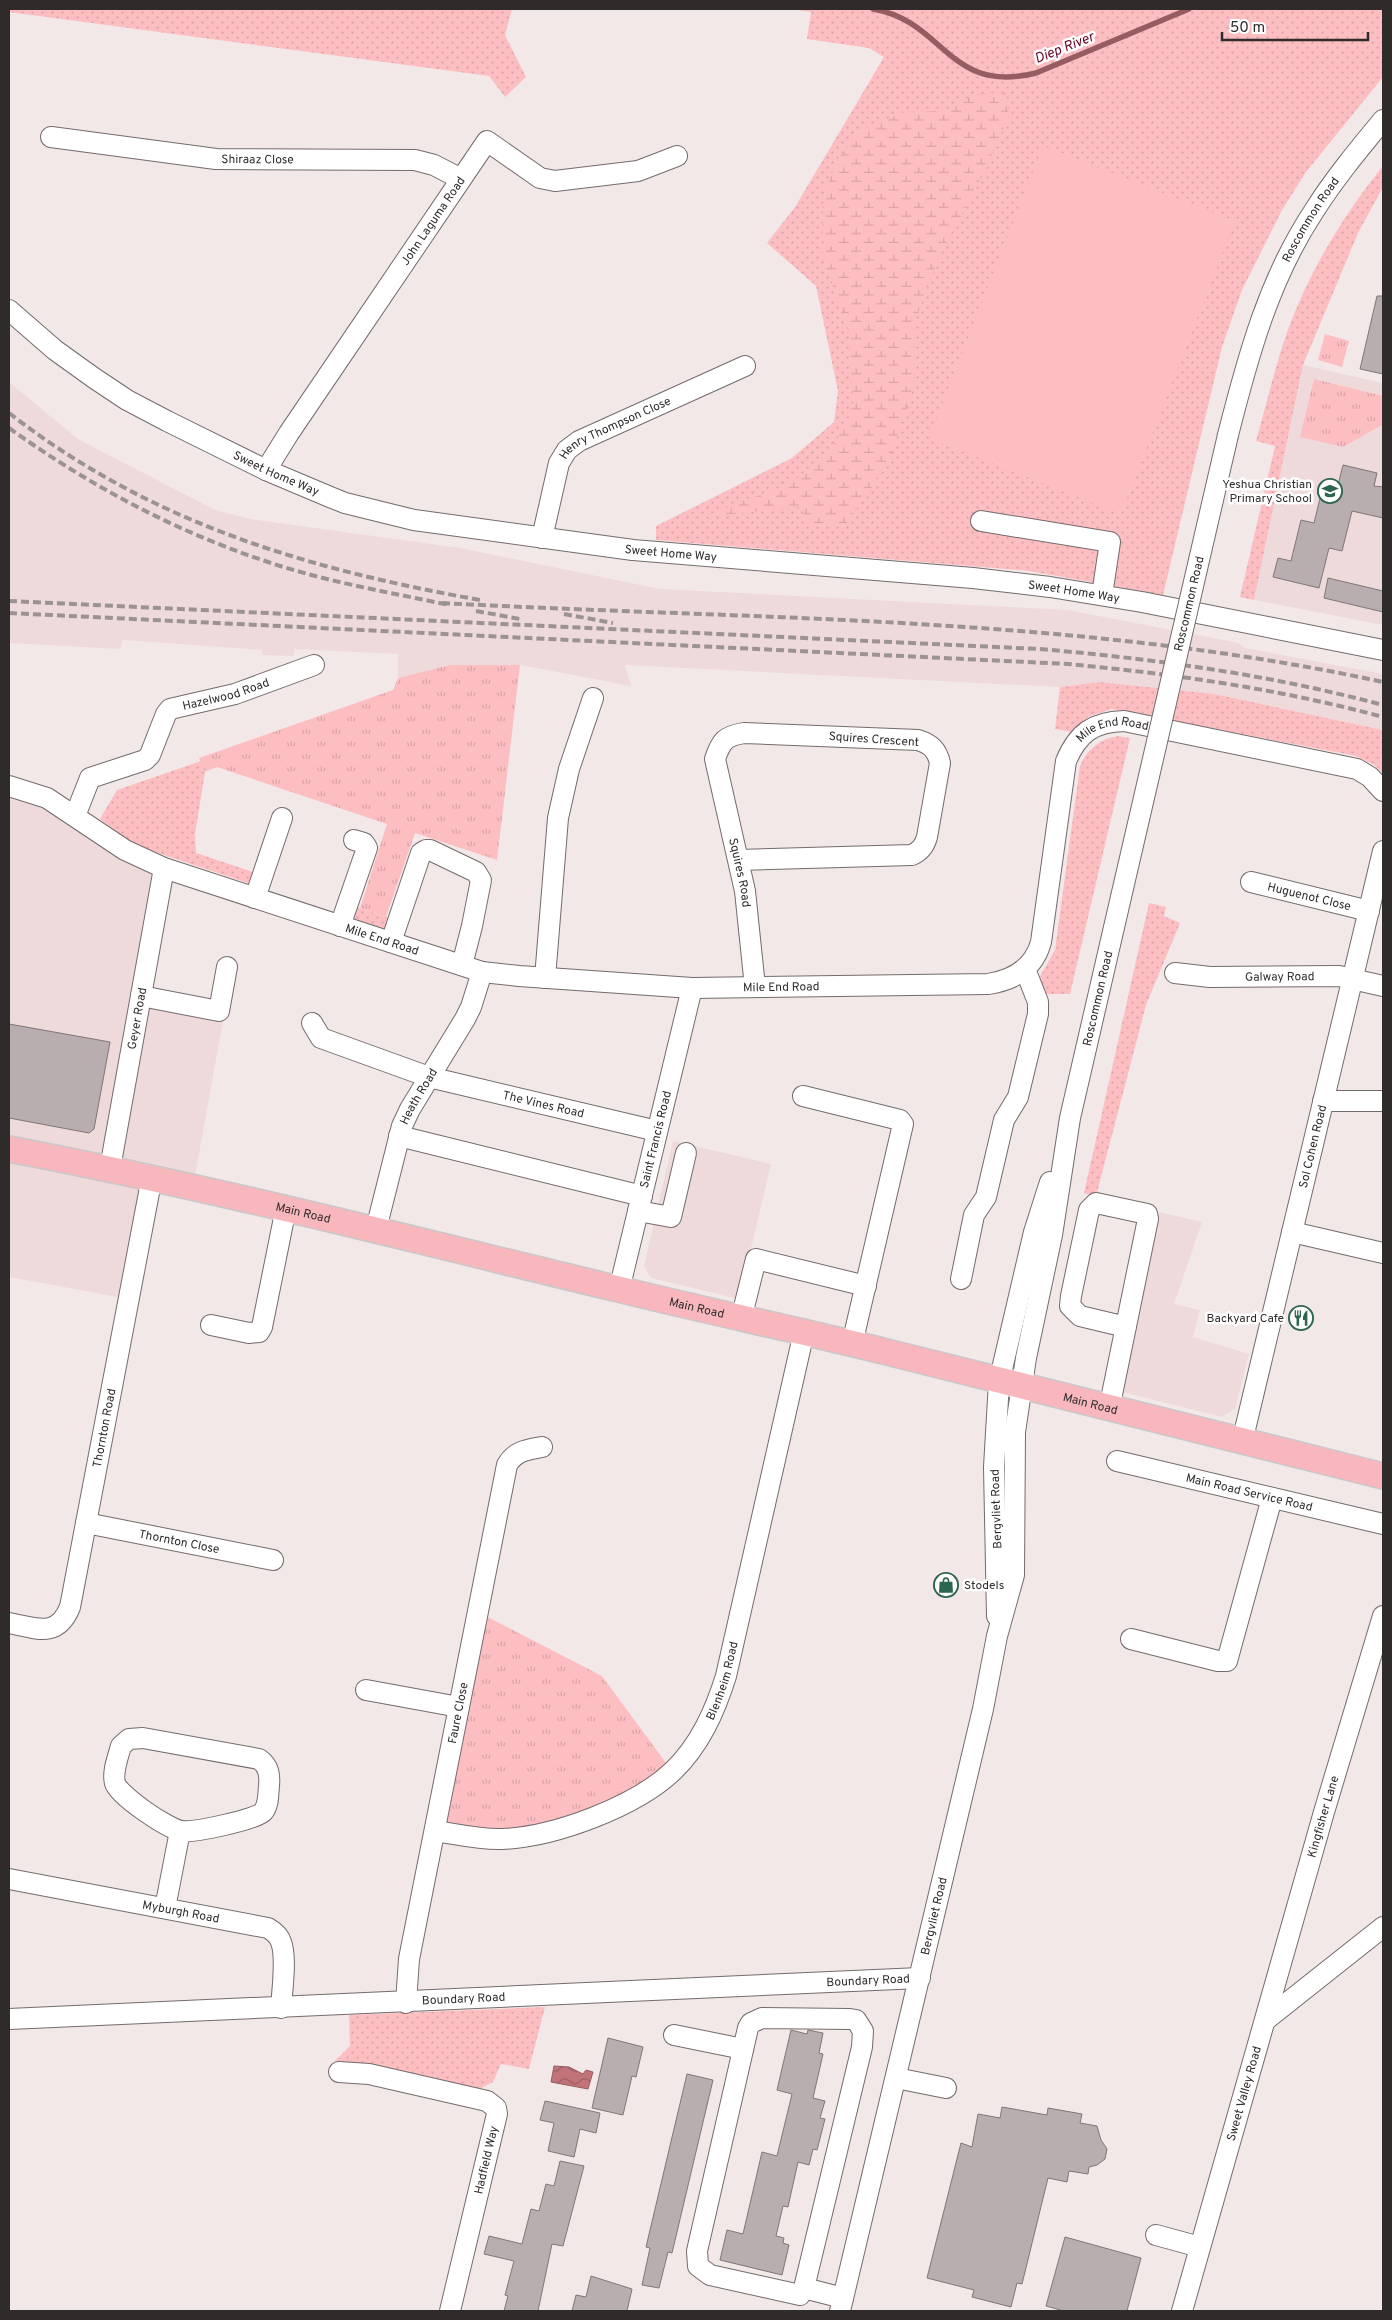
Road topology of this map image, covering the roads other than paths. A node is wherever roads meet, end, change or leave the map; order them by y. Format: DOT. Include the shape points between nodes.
graph roads {
  1 [pos="1383,120"];
  2 [pos="51,137"];
  3 [pos="677,156"];
  4 [pos="460,179"];
  5 [pos="9,310"];
  6 [pos="746,366"];
  7 [pos="266,470"];
  8 [pos="981,521"];
  9 [pos="542,538"];
  10 [pos="1102,595"];
  11 [pos="1383,650"];
  12 [pos="314,665"];
  13 [pos="593,698"];
  14 [pos="715,758"];
  15 [pos="9,786"];
  16 [pos="1383,791"];
  17 [pos="75,816"];
  18 [pos="282,818"];
  19 [pos="354,840"];
  20 [pos="1383,851"];
  21 [pos="738,860"];
  22 [pos="164,868"];
  23 [pos="1251,882"];
  24 [pos="255,898"];
  25 [pos="1369,911"];
  26 [pos="340,926"];
  27 [pos="390,942"];
  28 [pos="462,965"];
  29 [pos="227,967"];
  30 [pos="1025,969"];
  31 [pos="482,972"];
  32 [pos="1176,973"];
  33 [pos="545,978"];
  34 [pos="1353,978"];
  35 [pos="1383,986"];
  36 [pos="755,987"];
  37 [pos="692,988"];
  38 [pos="141,996"];
  39 [pos="312,1023"];
  40 [pos="429,1077"];
  41 [pos="803,1096"];
  42 [pos="1324,1101"];
  43 [pos="1383,1101"];
  44 [pos="657,1131"];
  45 [pos="399,1136"];
  46 [pos="9,1149"];
  47 [pos="686,1153"];
  48 [pos="110,1168"];
  49 [pos="152,1178"];
  50 [pos="640,1203"];
  51 [pos="286,1208"];
  52 [pos="376,1229"];
  53 [pos="1292,1232"];
  54 [pos="1383,1253"];
  55 [pos="961,1279"];
  56 [pos="866,1286"];
  57 [pos="619,1290"];
  58 [pos="741,1319"];
  59 [pos="211,1325"];
  60 [pos="1126,1328"];
  61 [pos="804,1332"];
  62 [pos="852,1344"];
  63 [pos="1011,1384"];
  64 [pos="1109,1409"];
  65 [pos="1242,1442"];
  66 [pos="542,1447"];
  67 [pos="1117,1461"];
  68 [pos="1383,1476"];
  69 [pos="1272,1498"];
  70 [pos="86,1524"];
  71 [pos="1383,1524"];
  72 [pos="272,1560"];
  73 [pos="1383,1616"];
  74 [pos="9,1622"];
  75 [pos="1131,1639"];
  76 [pos="366,1690"];
  77 [pos="459,1707"];
  78 [pos="434,1830"];
  79 [pos="180,1831"];
  80 [pos="9,1880"];
  81 [pos="165,1908"];
  82 [pos="1383,1927"];
  83 [pos="920,1978"];
  84 [pos="406,2002"];
  85 [pos="281,2008"];
  86 [pos="9,2019"];
  87 [pos="1266,2019"];
  88 [pos="674,2035"];
  89 [pos="743,2050"];
  90 [pos="339,2072"];
  91 [pos="896,2078"];
  92 [pos="946,2088"];
  93 [pos="1156,2235"];
  94 [pos="1200,2247"];
  95 [pos="804,2288"];
  96 [pos="841,2304"];
  97 [pos="450,2311"];
  98 [pos="1182,2311"];
  1 -- 63 [label="street, Roscommon Road, bridge" via="1314,211 1275,283 1258,328 1228,435 1070,1118 1034,1232"];
  2 -- 4 [label="street, Shiraaz Close" via="216,159 415,160 434,165"];
  3 -- 4 [label="street, John Laguma Road" via="638,171 554,181 540,178 487,141"];
  4 -- 7 [label="street, John Laguma Road"];
  5 -- 7 [label="street, Sweet Home Way" via="55,350 127,400"];
  6 -- 9 [label="street, Henry Thompson Close" via="579,441 568,450 559,463"];
  7 -- 9 [label="street, Sweet Home Way" via="346,503 380,512 414,520"];
  8 -- 10 [label="street" via="1110,542"];
  9 -- 10 [label="street, Sweet Home Way" via="633,550 973,578"];
  10 -- 11 [label="street, Sweet Home Way"];
  12 -- 17 [label="street, Hazelwood Road" via="236,694 170,709 150,755 139,763 90,778"];
  13 -- 33 [label="street" via="569,769 558,818"];
  14 -- 21 [label="street, Squires Road"];
  14 -- 21 [label="street, Squires Crescent" via="720,744 731,735 744,733 918,740 927,742 938,754 940,763 927,837 918,852 912,855"];
  15 -- 17 [label="street, Mile End Road" via="47,798"];
  16 -- 30 [label="street, Mile End Road" via="1357,769 1124,721 1094,726 1082,735 1066,762 1041,942 1038,953"];
  17 -- 22 [label="street, Mile End Road" via="125,850"];
  18 -- 24 [label="street"];
  19 -- 26 [label="street" via="364,843 366,848"];
  20 -- 25 [label="street, Sol Cohen Road"];
  21 -- 36 [label="street, Squires Road" via="745,891"];
  22 -- 24 [label="street, Mile End Road"];
  22 -- 38 [label="street, Geyer Road"];
  23 -- 25 [label="street, Huguenot Close"];
  24 -- 26 [label="street, Mile End Road"];
  25 -- 34 [label="street, Sol Cohen Road"];
  26 -- 27 [label="street, Mile End Road"];
  27 -- 28 [label="street, Mile End Road"];
  27 -- 28 [label="street" via="421,853 430,850 476,872 481,880"];
  28 -- 31 [label="street, Mile End Road"];
  29 -- 38 [label="street" via="218,1011"];
  30 -- 36 [label="street, Mile End Road" via="1009,979 988,984"];
  30 -- 55 [label="street" via="1038,1002 1038,1014 1018,1097 1004,1120 986,1197 974,1215"];
  31 -- 33 [label="street, Mile End Road"];
  31 -- 40 [label="street, Heath Road" via="465,1019"];
  32 -- 34 [label="street, Galway Road" via="1210,977"];
  33 -- 37 [label="street, Mile End Road"];
  34 -- 35 [label="street, Galway Road"];
  34 -- 42 [label="street, Sol Cohen Road"];
  36 -- 37 [label="street, Mile End Road"];
  37 -- 44 [label="street, Saint Francis Road"];
  38 -- 48 [label="street, Geyer Road"];
  39 -- 40 [label="street, The Vines Road" via="321,1038"];
  40 -- 44 [label="street, The Vines Road"];
  40 -- 45 [label="street, Heath Road"];
  41 -- 56 [label="street" via="900,1120 903,1124"];
  42 -- 43 [label="street"];
  42 -- 53 [label="street, Sol Cohen Road"];
  44 -- 50 [label="street, Saint Francis Road"];
  45 -- 50 [label="street"];
  45 -- 52 [label="street, Heath Road"];
  46 -- 48 [label="main road, Main Road"];
  47 -- 50 [label="street" via="671,1217"];
  48 -- 49 [label="main road, Main Road"];
  49 -- 51 [label="main road, Main Road"];
  49 -- 70 [label="street, Thornton Road"];
  50 -- 57 [label="street, Saint Francis Road"];
  51 -- 52 [label="main road, Main Road"];
  51 -- 59 [label="street" via="262,1328 259,1332 248,1333"];
  52 -- 57 [label="main road, Main Road"];
  53 -- 54 [label="street"];
  53 -- 65 [label="street, Sol Cohen Road"];
  56 -- 58 [label="street" via="756,1259"];
  56 -- 62 [label="street"];
  57 -- 58 [label="main road, Main Road"];
  58 -- 61 [label="main road, Main Road"];
  60 -- 60 [label="street" via="1080,1316 1070,1306 1089,1210 1096,1203 1148,1216"];
  60 -- 64 [label="street"];
  61 -- 62 [label="main road, Main Road"];
  61 -- 78 [label="street, Blenheim Road" via="726,1676 707,1727 672,1771 647,1789 599,1815 548,1832 502,1839"];
  62 -- 63 [label="main road, Main Road"];
  63 -- 64 [label="main road, Main Road"];
  63 -- 83 [label="street, Bergvliet Road" via="994,1467 997,1636"];
  64 -- 65 [label="main road, Main Road"];
  65 -- 68 [label="main road, Main Road"];
  66 -- 77 [label="street, Faure Close" via="522,1450 512,1456 507,1465"];
  67 -- 69 [label="street, Main Road Service Road"];
  69 -- 71 [label="street, Main Road Service Road"];
  69 -- 75 [label="street" via="1227,1661 1218,1662"];
  70 -- 72 [label="street, Thornton Close"];
  70 -- 74 [label="street, Thornton Road" via="65,1618 51,1629"];
  73 -- 87 [label="street, Kingfisher Lane"];
  76 -- 77 [label="street"];
  77 -- 78 [label="street, Faure Close"];
  78 -- 84 [label="street, Faure Close" via="409,1959"];
  79 -- 79 [label="street" via="117,1790 114,1774 124,1742 143,1738 264,1762 270,1781 262,1813 205,1829"];
  79 -- 81 [label="street"];
  80 -- 81 [label="street, Myburgh Road"];
  81 -- 85 [label="street, Myburgh Road" via="257,1924 276,1934 283,1952"];
  82 -- 87 [label="street"];
  83 -- 84 [label="street, Boundary Road"];
  83 -- 91 [label="street, Bergvliet Road"];
  84 -- 85 [label="street, Boundary Road"];
  85 -- 86 [label="street, Boundary Road"];
  87 -- 94 [label="street, Sweet Valley Road"];
  88 -- 89 [label="street"];
  89 -- 95 [label="street" via="697,2251 698,2266 710,2275 798,2295 803,2294"];
  89 -- 95 [label="street" via="748,2028 752,2022 762,2018 850,2019 856,2020 863,2031 862,2047"];
  90 -- 97 [label="street, Hadfield Way" via="359,2072 487,2101 496,2108"];
  91 -- 92 [label="street"];
  91 -- 96 [label="street, Bergvliet Road"];
  93 -- 94 [label="street"];
  94 -- 98 [label="street, Sweet Valley Road"];
  95 -- 96 [label="street"];
}
